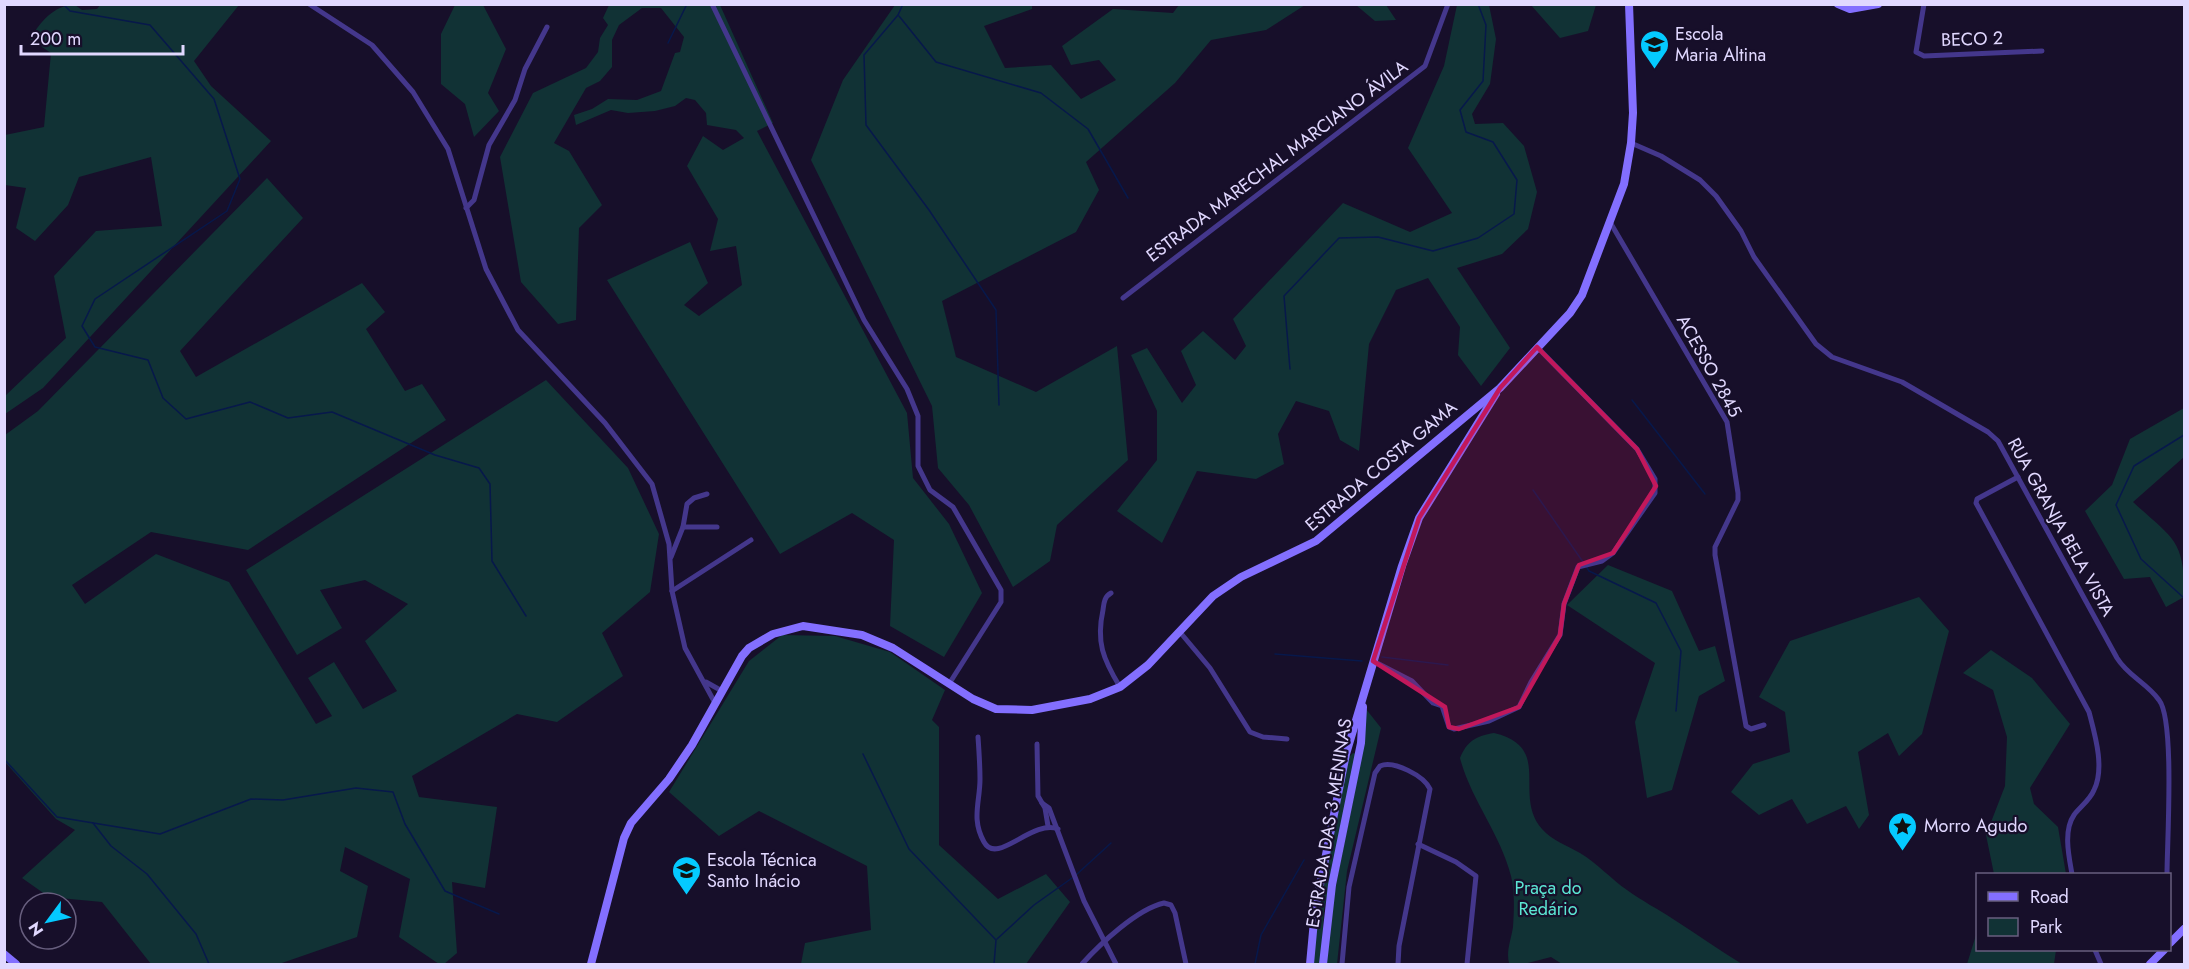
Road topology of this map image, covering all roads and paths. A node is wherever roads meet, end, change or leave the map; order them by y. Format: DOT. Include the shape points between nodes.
graph roads {
  1 [pos="309,4"];
  2 [pos="712,4"];
  3 [pos="1448,4"];
  4 [pos="1629,4"];
  5 [pos="1838,4"];
  6 [pos="1878,4"];
  7 [pos="1924,4"];
  8 [pos="547,27"];
  9 [pos="2042,51"];
  10 [pos="1631,143"];
  11 [pos="466,208"];
  12 [pos="1610,222"];
  13 [pos="1124,298"];
  14 [pos="1537,346"];
  15 [pos="1500,388"];
  16 [pos="1462,417"];
  17 [pos="1472,432"];
  18 [pos="2018,477"];
  19 [pos="707,494"];
  20 [pos="683,527"];
  21 [pos="717,527"];
  22 [pos="751,540"];
  23 [pos="670,559"];
  24 [pos="672,591"];
  25 [pos="1111,593"];
  26 [pos="1179,631"];
  27 [pos="1372,661"];
  28 [pos="704,681"];
  29 [pos="950,684"];
  30 [pos="1120,687"];
  31 [pos="1365,687"];
  32 [pos="722,691"];
  33 [pos="715,704"];
  34 [pos="1764,725"];
  35 [pos="978,737"];
  36 [pos="1287,739"];
  37 [pos="1037,744"];
  38 [pos="1042,803"];
  39 [pos="1048,826"];
  40 [pos="1058,828"];
  41 [pos="1418,844"];
  42 [pos="2072,873"];
  43 [pos="2167,873"];
  44 [pos="2184,929"];
  45 [pos="1105,940"];
  46 [pos="2171,941"];
  47 [pos="2163,951"];
  48 [pos="4,954"];
  49 [pos="16,964"];
  50 [pos="591,964"];
  51 [pos="1082,964"];
  52 [pos="1116,964"];
  53 [pos="1186,964"];
  54 [pos="1310,964"];
  55 [pos="1323,964"];
  56 [pos="1342,964"];
  57 [pos="1398,964"];
  58 [pos="1467,964"];
  59 [pos="2150,964"];
  1 -- 11 [label="street" via="372,45 413,92 448,149"];
  2 -- 29 [label="street" via="864,320 907,389 918,416 918,466 930,490 952,506 1001,590 1001,602"];
  3 -- 13 [label="street, ESTRADA MARECHAL MARCIANO ÁVILA" via="1425,66"];
  4 -- 10 [label="main road, ESTRADA COSTA GAMA"];
  5 -- 6 [label="main road" via="1850,9"];
  7 -- 9 [label="street, BECO 2" via="1916,52 1924,56"];
  8 -- 11 [label="street" via="525,69 515,100 489,145 474,200"];
  10 -- 12 [label="main road, ESTRADA COSTA GAMA"];
  10 -- 18 [label="street, RUA GRANJA BELA VISTA" via="1700,180 1716,196 1816,344 1832,357 1902,382 1988,432 1998,441"];
  11 -- 23 [label="street" via="486,269 518,330 605,423 652,484"];
  12 -- 14 [label="main road, ESTRADA COSTA GAMA" via="1582,295"];
  12 -- 34 [label="street, ACESSO 2845" via="1726,422 1738,500 1715,547 1715,555 1746,726 1751,729"];
  14 -- 15 [label="main road, ESTRADA COSTA GAMA"];
  14 -- 27 [label="street" via="1637,449 1655,479 1654,493 1608,558 1578,567 1564,604 1560,635 1523,702 1514,711 1454,729 1442,706 1433,703 1412,681"];
  15 -- 16 [label="main road, ESTRADA COSTA GAMA"];
  15 -- 17 [label="main road, ESTRADA DAS 3 MENINAS"];
  16 -- 17 [label="main road"];
  16 -- 26 [label="main road, ESTRADA COSTA GAMA" via="1316,540 1228,585"];
  17 -- 27 [label="main road, ESTRADA DAS 3 MENINAS" via="1419,518"];
  18 -- 42 [label="street" via="1976,503 2089,712 2097,777 2094,791 2072,817 2069,827"];
  18 -- 43 [label="street, RUA GRANJA BELA VISTA" via="2120,663 2163,707 2168,736"];
  19 -- 20 [label="street" via="687,504"];
  20 -- 21 [label="street"];
  20 -- 23 [label="street"];
  22 -- 24 [label="street"];
  23 -- 24 [label="street"];
  24 -- 28 [label="street" via="685,648"];
  25 -- 30 [label="street" via="1105,600 1099,641"];
  26 -- 30 [label="main road, ESTRADA COSTA GAMA" via="1148,665"];
  26 -- 36 [label="street" via="1210,668 1250,732"];
  27 -- 31 [label="main road, ESTRADA DAS 3 MENINAS"];
  28 -- 32 [label="street"];
  28 -- 33 [label="street"];
  29 -- 30 [label="main road, ESTRADA COSTA GAMA" via="996,709 1013,711 1090,699"];
  29 -- 32 [label="main road, ESTRADA COSTA GAMA" via="893,648 862,635 803,626 773,634 749,648"];
  31 -- 54 [label="main road, ESTRADA DAS 3 MENINAS" via="1327,844 1314,910"];
  31 -- 55 [label="main road, ESTRADA DAS 3 MENINAS" via="1360,750 1332,885"];
  32 -- 33 [label="main road, ESTRADA COSTA GAMA"];
  33 -- 50 [label="main road, ESTRADA COSTA GAMA" via="669,779 631,823"];
  35 -- 39 [label="street" via="980,781 976,820 986,846 1000,850"];
  37 -- 38 [label="street" via="1038,796"];
  38 -- 39 [label="street"];
  38 -- 40 [label="street"];
  39 -- 40 [label="street"];
  40 -- 45 [label="street" via="1083,901"];
  41 -- 56 [label="street" via="1431,789 1425,780 1391,763 1380,766 1375,773 1349,887"];
  41 -- 57 [label="street"];
  41 -- 58 [label="street" via="1476,876"];
  44 -- 46 [label="main road"];
  45 -- 51 [label="street"];
  45 -- 52 [label="street"];
  45 -- 53 [label="street" via="1164,903 1176,913"];
  47 -- 59 [label="main road"];
  48 -- 49 [label="main road"];
}
